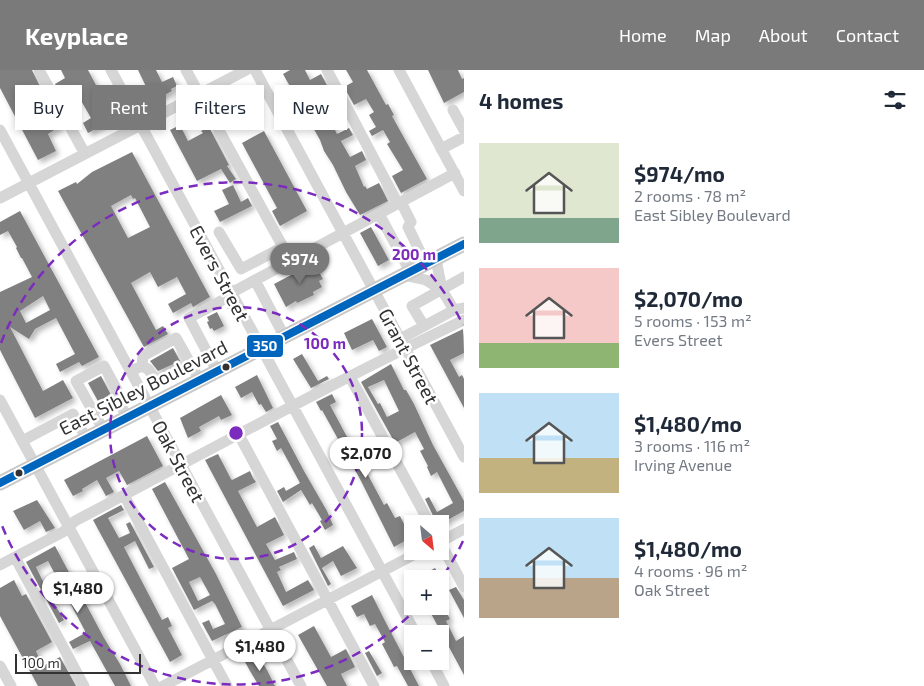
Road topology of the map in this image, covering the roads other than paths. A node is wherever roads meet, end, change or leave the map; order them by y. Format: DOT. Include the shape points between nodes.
graph roads {
  1 [pos="40,70"];
  2 [pos="111,70"];
  3 [pos="186,70"];
  4 [pos="246,70"];
  5 [pos="255,70"];
  6 [pos="327,70"];
  7 [pos="399,70"];
  8 [pos="119,85"];
  9 [pos="195,85"];
  10 [pos="217,85"];
  11 [pos="453,110"];
  12 [pos="0,130"];
  13 [pos="131,130"];
  14 [pos="143,130"];
  15 [pos="220,130"];
  16 [pos="464,130"];
  17 [pos="464,137"];
  18 [pos="441,149"];
  19 [pos="85,154"];
  20 [pos="455,173"];
  21 [pos="29,183"];
  22 [pos="464,191"];
  23 [pos="0,198"];
  24 [pos="400,203"];
  25 [pos="379,214"];
  26 [pos="219,232"];
  27 [pos="343,233"];
  28 [pos="464,244"];
  29 [pos="431,261"];
  30 [pos="407,273"];
  31 [pos="464,277"];
  32 [pos="255,280"];
  33 [pos="374,290"];
  34 [pos="442,290"];
  35 [pos="232,294"];
  36 [pos="459,309"];
  37 [pos="464,320"];
  38 [pos="424,326"];
  39 [pos="284,336"];
  40 [pos="403,344"];
  41 [pos="261,348"];
  42 [pos="190,364"];
  43 [pos="142,366"];
  44 [pos="132,371"];
  45 [pos="217,371"];
  46 [pos="350,377"];
  47 [pos="199,380"];
  48 [pos="1,403"];
  49 [pos="150,405"];
  50 [pos="293,407"];
  51 [pos="127,417"];
  52 [pos="103,430"];
  53 [pos="239,435"];
  54 [pos="86,438"];
  55 [pos="22,441"];
  56 [pos="464,457"];
  57 [pos="181,464"];
  58 [pos="35,465"];
  59 [pos="0,483"];
  60 [pos="124,495"];
  61 [pos="425,515"];
  62 [pos="69,527"];
  63 [pos="464,529"];
  64 [pos="449,537"];
  65 [pos="15,557"];
  66 [pos="449,559"];
  67 [pos="404,560"];
  68 [pos="0,565"];
  69 [pos="382,571"];
  70 [pos="464,587"];
  71 [pos="327,600"];
  72 [pos="411,625"];
  73 [pos="270,629"];
  74 [pos="213,659"];
  75 [pos="0,666"];
  76 [pos="436,670"];
  77 [pos="11,686"];
  78 [pos="84,686"];
  79 [pos="154,686"];
  80 [pos="163,686"];
  81 [pos="228,686"];
  82 [pos="301,686"];
  83 [pos="374,686"];
  84 [pos="444,686"];
  1 -- 19 [label="street"];
  2 -- 8 [label="street, Evers Street"];
  3 -- 9 [label="street"];
  4 -- 10 [label="street"];
  5 -- 27 [label="street, Grant Street"];
  6 -- 24 [label="street"];
  7 -- 18 [label="street"];
  11 -- 16 [label="street"];
  12 -- 21 [label="street, Oak Street"];
  13 -- 19 [label="street"];
  14 -- 35 [label="street, Evers Street"];
  15 -- 26 [label="street" via="283,247 241,269"];
  17 -- 18 [label="street"];
  18 -- 20 [label="street"];
  19 -- 21 [label="street"];
  20 -- 22 [label="street"];
  20 -- 24 [label="street"];
  21 -- 23 [label="street"];
  21 -- 44 [label="street, Oak Street"];
  24 -- 25 [label="street"];
  24 -- 29 [label="street" via="411,222 408,227"];
  25 -- 27 [label="street"];
  25 -- 30 [label="street"];
  27 -- 32 [label="street"];
  27 -- 33 [label="street, Grant Street"];
  28 -- 29 [label="main road, East Sibley Boulevard"];
  29 -- 30 [label="main road, East Sibley Boulevard"];
  29 -- 34 [label="street"];
  30 -- 33 [label="main road, East Sibley Boulevard"];
  30 -- 34 [label="street"];
  31 -- 34 [label="street"];
  32 -- 35 [label="street"];
  32 -- 39 [label="street"];
  33 -- 39 [label="main road, East Sibley Boulevard"];
  33 -- 40 [label="street, Grant Street"];
  34 -- 36 [label="street"];
  34 -- 38 [label="street" via="412,306"];
  35 -- 41 [label="street, Evers Street"];
  35 -- 45 [label="street" via="189,318"];
  36 -- 38 [label="street"];
  37 -- 40 [label="street"];
  38 -- 40 [label="street"];
  39 -- 41 [label="main road, East Sibley Boulevard"];
  40 -- 46 [label="street"];
  40 -- 56 [label="street, Grant Street"];
  41 -- 45 [label="main road, East Sibley Boulevard"];
  41 -- 50 [label="street, Evers Street"];
  42 -- 43 [label="street" via="155,379"];
  42 -- 43 [label="street" via="176,338 143,356"];
  42 -- 47 [label="street"];
  43 -- 44 [label="street"];
  44 -- 49 [label="street, Oak Street"];
  45 -- 47 [label="main road, East Sibley Boulevard"];
  46 -- 50 [label="street"];
  46 -- 61 [label="street"];
  47 -- 49 [label="main road, East Sibley Boulevard"];
  48 -- 55 [label="street"];
  49 -- 51 [label="main road, East Sibley Boulevard"];
  49 -- 57 [label="street, Oak Street"];
  50 -- 53 [label="street"];
  50 -- 69 [label="street, Evers Street"];
  51 -- 52 [label="main road, East Sibley Boulevard"];
  51 -- 52 [label="street" via="118,398 118,390 104,366 76,381"];
  52 -- 54 [label="main road, East Sibley Boulevard"];
  53 -- 57 [label="street"];
  53 -- 71 [label="street"];
  54 -- 55 [label="street" via="73,414"];
  54 -- 58 [label="main road, East Sibley Boulevard"];
  55 -- 58 [label="street"];
  57 -- 60 [label="street"];
  57 -- 73 [label="street, Oak Street"];
  58 -- 59 [label="main road, East Sibley Boulevard"];
  58 -- 62 [label="street"];
  60 -- 62 [label="street" via="75,520"];
  60 -- 74 [label="street"];
  62 -- 65 [label="street"];
  62 -- 79 [label="street"];
  63 -- 64 [label="street"];
  65 -- 68 [label="street"];
  65 -- 78 [label="street"];
  66 -- 70 [label="street"];
  67 -- 69 [label="street"];
  69 -- 71 [label="street"];
  69 -- 72 [label="street, Evers Street"];
  71 -- 73 [label="street"];
  71 -- 83 [label="street"];
  73 -- 74 [label="street"];
  73 -- 82 [label="street, Oak Street"];
  74 -- 80 [label="street"];
  74 -- 81 [label="street"];
  75 -- 77 [label="street"];
  76 -- 84 [label="street"];
}
